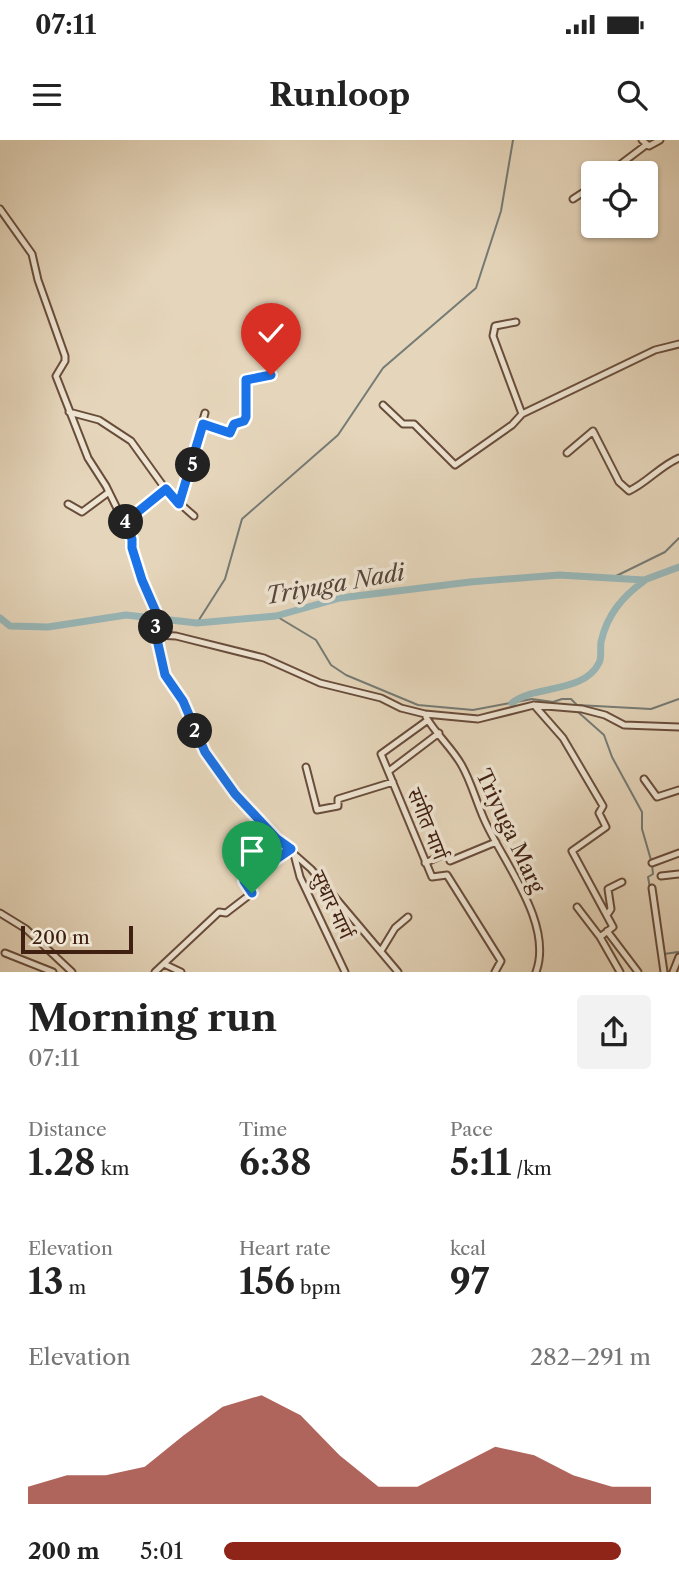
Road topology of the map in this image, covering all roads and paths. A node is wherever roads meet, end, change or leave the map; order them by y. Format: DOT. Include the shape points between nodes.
graph roads {
  1 [pos="660,140"];
  2 [pos="644,142"];
  3 [pos="623,161"];
  4 [pos="581,194"];
  5 [pos="573,199"];
  6 [pos="0,209"];
  7 [pos="516,322"];
  8 [pos="679,344"];
  9 [pos="271,375"];
  10 [pos="383,405"];
  11 [pos="69,411"];
  12 [pos="205,413"];
  13 [pos="522,414"];
  14 [pos="203,424"];
  15 [pos="567,453"];
  16 [pos="679,458"];
  17 [pos="166,489"];
  18 [pos="109,492"];
  19 [pos="68,504"];
  20 [pos="179,504"];
  21 [pos="194,516"];
  22 [pos="124,523"];
  23 [pos="156,635"];
  24 [pos="534,705"];
  25 [pos="426,717"];
  26 [pos="679,727"];
  27 [pos="439,733"];
  28 [pos="306,767"];
  29 [pos="389,771"];
  30 [pos="644,779"];
  31 [pos="393,782"];
  32 [pos="679,790"];
  33 [pos="496,842"];
  34 [pos="292,850"];
  35 [pos="679,853"];
  36 [pos="425,863"];
  37 [pos="652,863"];
  38 [pos="679,874"];
  39 [pos="661,876"];
  40 [pos="622,882"];
  41 [pos="652,888"];
  42 [pos="577,907"];
  43 [pos="0,913"];
  44 [pos="607,915"];
  45 [pos="408,917"];
  46 [pos="607,931"];
  47 [pos="600,936"];
  48 [pos="381,951"];
  49 [pos="5,953"];
  50 [pos="679,957"];
  51 [pos="164,964"];
  52 [pos="53,971"];
  53 [pos="72,971"];
  54 [pos="155,971"];
  55 [pos="181,971"];
  56 [pos="345,971"];
  57 [pos="398,971"];
  58 [pos="495,971"];
  59 [pos="536,971"];
  60 [pos="620,971"];
  61 [pos="638,971"];
  62 [pos="664,971"];
  63 [pos="673,971"];
  1 -- 2 [label="street"];
  2 -- 3 [label="street"];
  4 -- 5 [label="street"];
  6 -- 11 [label="street" via="32,254 65,356 56,376"];
  7 -- 13 [label="street" via="495,326 493,336"];
  8 -- 13 [label="street" via="642,356"];
  9 -- 14 [label="street" via="246,380 246,417 234,424 230,433"];
  10 -- 13 [label="street" via="403,424 414,424 455,464"];
  11 -- 17 [label="street" via="118,430 147,460"];
  11 -- 18 [label="street" via="88,458"];
  12 -- 14 [label="street"];
  14 -- 20 [label="street"];
  15 -- 16 [label="street" via="593,431 619,482 629,491"];
  17 -- 20 [label="street"];
  17 -- 22 [label="street"];
  18 -- 19 [label="street" via="82,512"];
  18 -- 22 [label="street"];
  20 -- 21 [label="street"];
  22 -- 23 [label="street" via="156,612"];
  23 -- 25 [label="street" via="264,658 320,683 382,698"];
  23 -- 34 [label="street" via="165,675 183,701 216,771"];
  24 -- 25 [label="street" via="478,719"];
  24 -- 26 [label="street" via="582,709 624,725"];
  24 -- 44 [label="street" via="563,738 603,806 599,813 606,827 572,851"];
  25 -- 27 [label="street, Triyuga Marg"];
  25 -- 29 [label="street, संगीत मार्ग" via="381,754"];
  27 -- 29 [label="street"];
  27 -- 33 [label="street, Triyuga Marg" via="462,765"];
  28 -- 31 [label="street" via="317,810 338,806 338,799"];
  29 -- 31 [label="street, संगीत मार्ग"];
  30 -- 32 [label="street" via="657,797"];
  31 -- 36 [label="street, संगीत मार्ग"];
  33 -- 36 [label="street" via="450,861 447,853"];
  33 -- 59 [label="street, Triyuga Marg" via="515,873 537,932 541,957"];
  34 -- 48 [label="street"];
  34 -- 51 [label="street" via="244,881 252,893 226,913 219,912"];
  34 -- 56 [label="street, सुधार मार्ग"];
  35 -- 37 [label="street"];
  36 -- 58 [label="street, संगीत मार्ग" via="432,877 447,875 491,941 501,961"];
  38 -- 39 [label="street"];
  40 -- 44 [label="street" via="608,889 611,909"];
  41 -- 62 [label="street"];
  42 -- 47 [label="street"];
  43 -- 53 [label="street" via="26,929"];
  44 -- 46 [label="street" via="613,926"];
  45 -- 48 [label="street"];
  46 -- 47 [label="street"];
  46 -- 61 [label="street"];
  47 -- 60 [label="street"];
  48 -- 57 [label="street"];
  49 -- 52 [label="street"];
  50 -- 63 [label="street"];
  51 -- 54 [label="street"];
  51 -- 55 [label="street"];
}
